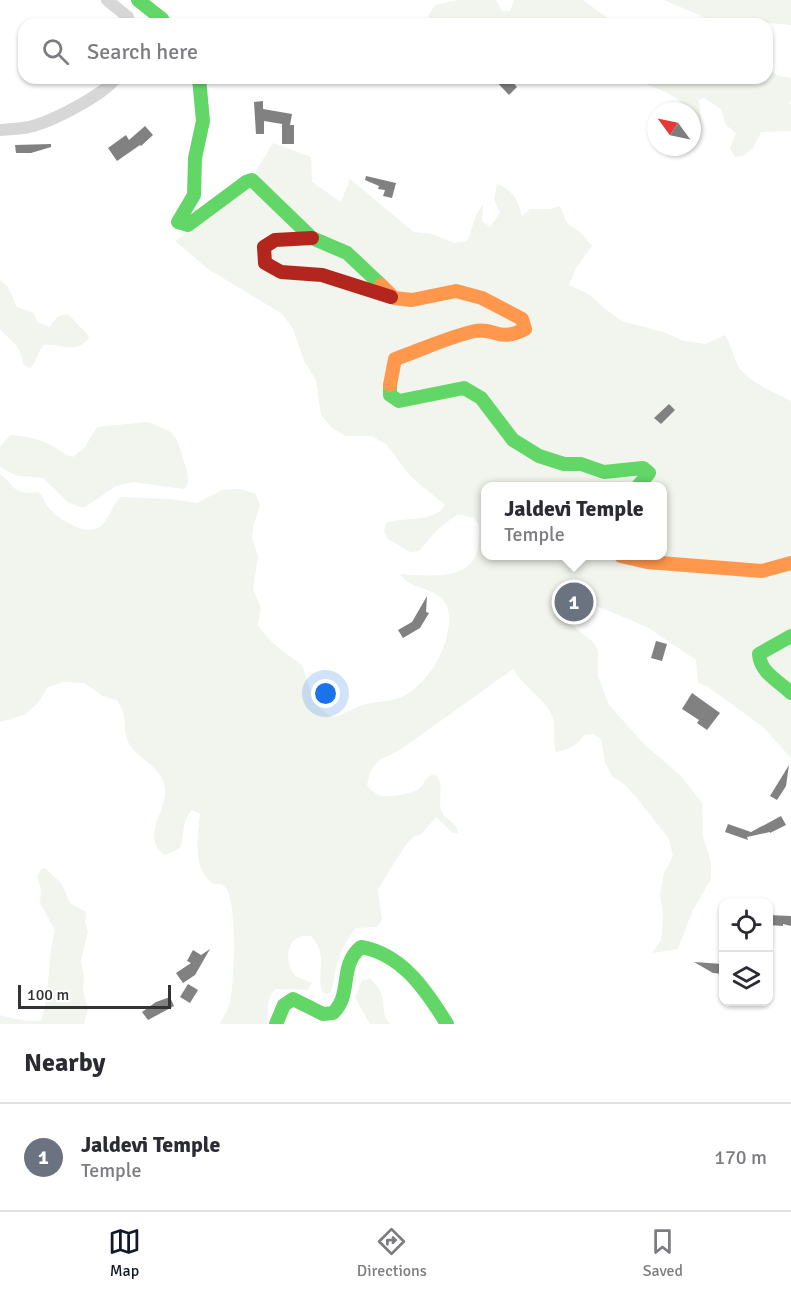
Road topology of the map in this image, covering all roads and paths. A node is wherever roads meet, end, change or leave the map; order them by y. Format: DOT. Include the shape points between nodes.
graph roads {
  1 [pos="107,0"];
  2 [pos="138,0"];
  3 [pos="128,18"];
  4 [pos="161,18"];
  5 [pos="111,84"];
  6 [pos="200,84"];
  7 [pos="0,130"];
  8 [pos="312,238"];
  9 [pos="394,298"];
  10 [pos="641,482"];
  11 [pos="640,560"];
  12 [pos="791,563"];
  13 [pos="791,636"];
  14 [pos="791,693"];
  15 [pos="276,1024"];
  16 [pos="447,1024"];
  1 -- 3 [label="street"];
  2 -- 4 [label="street"];
  5 -- 7 [label="street" via="66,113 29,127"];
  6 -- 8 [label="street" via="203,121 195,158 194,195 178,222 188,225 252,180"];
  8 -- 9 [label="street" via="347,253"];
  8 -- 9 [label="street" via="275,240 264,248 265,263 280,272 322,275"];
  9 -- 10 [label="street" via="412,300 456,291 512,313 522,319 525,329 504,336 478,330 395,359 390,395 399,401 464,388 481,398 513,440 539,456 604,472 643,468 649,473"];
  11 -- 12 [label="street" via="762,571"];
  13 -- 14 [label="street" via="759,654 758,660"];
  15 -- 16 [label="street" via="284,1005 293,999 324,1014 335,1012 343,995 348,962 361,947 368,947 388,954 405,969"];
}
